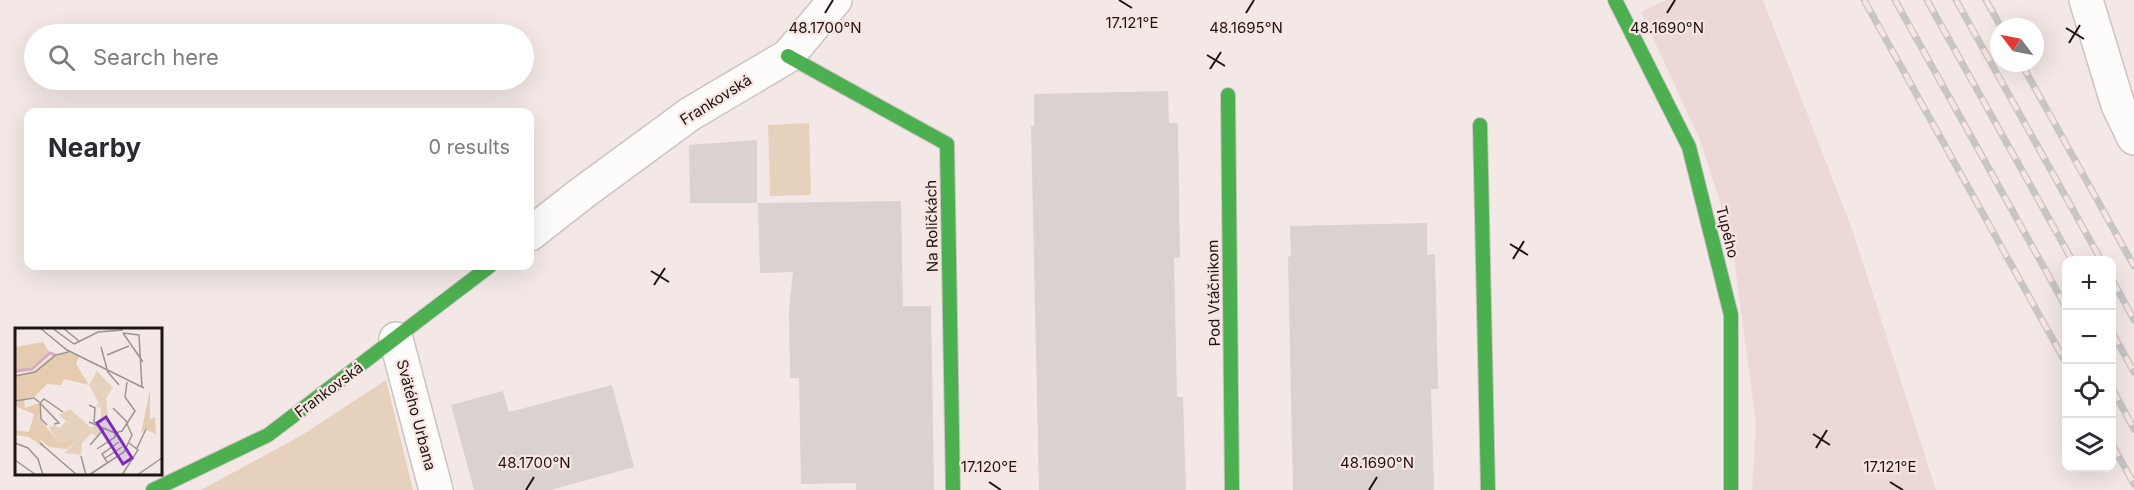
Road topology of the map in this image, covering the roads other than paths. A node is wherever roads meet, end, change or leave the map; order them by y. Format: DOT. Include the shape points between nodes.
graph roads {
  1 [pos="835,0"];
  2 [pos="1615,0"];
  3 [pos="2086,0"];
  4 [pos="788,56"];
  5 [pos="1228,95"];
  6 [pos="1480,125"];
  7 [pos="2134,138"];
  8 [pos="534,231"];
  9 [pos="485,270"];
  10 [pos="396,339"];
  11 [pos="153,490"];
  12 [pos="436,490"];
  13 [pos="953,490"];
  14 [pos="1232,490"];
  15 [pos="1488,490"];
  16 [pos="1731,490"];
  1 -- 4 [label="street, Frankovská"];
  2 -- 16 [label="street, Tupého" via="1689,147 1731,315"];
  3 -- 7 [label="street" via="2118,105"];
  4 -- 8 [label="street, Frankovská" via="690,114"];
  4 -- 13 [label="street, Na Roličkách" via="947,144"];
  5 -- 14 [label="street, Pod Vtáčnikom"];
  6 -- 15 [label="street"];
  9 -- 10 [label="street, Frankovská"];
  10 -- 11 [label="street, Frankovská" via="268,435"];
  10 -- 12 [label="street, Svätého Urbana"];
}
